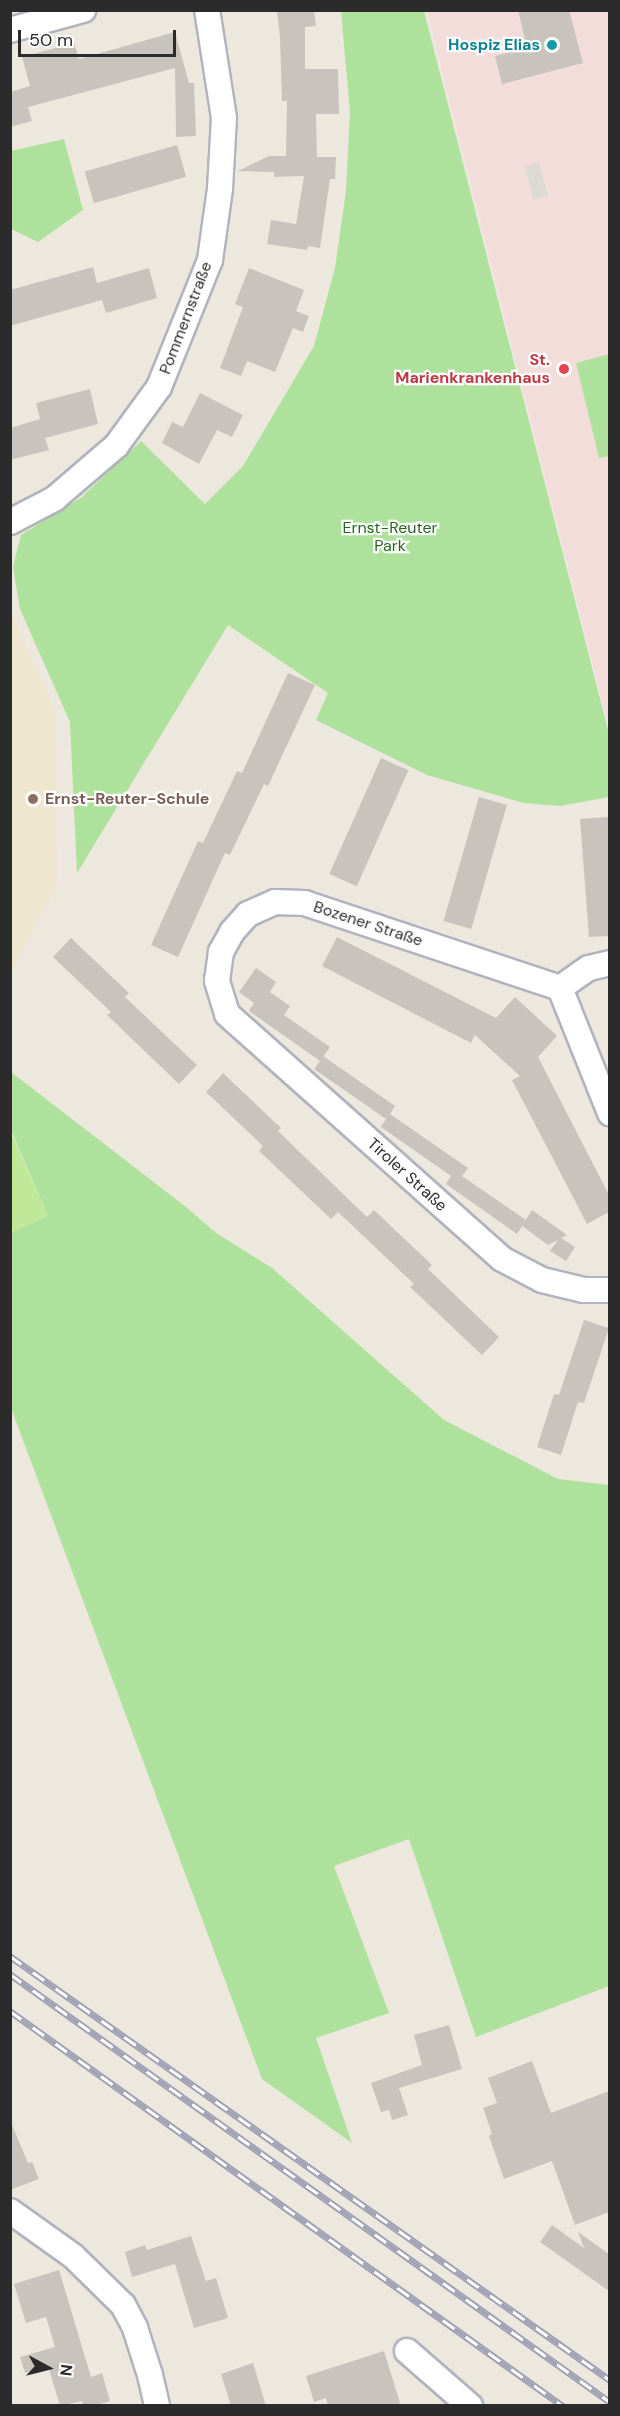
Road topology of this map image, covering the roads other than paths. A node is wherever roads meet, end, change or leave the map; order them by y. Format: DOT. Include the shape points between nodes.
graph roads {
  1 [pos="83,10"];
  2 [pos="207,10"];
  3 [pos="10,30"];
  4 [pos="10,522"];
  5 [pos="609,963"];
  6 [pos="560,988"];
  7 [pos="227,1014"];
  8 [pos="609,1113"];
  9 [pos="609,1290"];
  10 [pos="10,2211"];
  11 [pos="407,2351"];
  12 [pos="157,2406"];
  13 [pos="471,2406"];
  1 -- 3 [label="street"];
  2 -- 4 [label="street, Pommernstraße" via="224,118 210,260 159,387 116,446 54,499"];
  5 -- 6 [label="street" via="589,968"];
  6 -- 7 [label="street, Bozener Straße" via="305,903 275,902 248,914 221,952 217,981"];
  6 -- 8 [label="street"];
  7 -- 9 [label="street, Tiroler Straße" via="502,1259 542,1280 584,1290"];
  10 -- 12 [label="street" via="73,2256 123,2305 135,2328"];
  11 -- 13 [label="street"];
}
